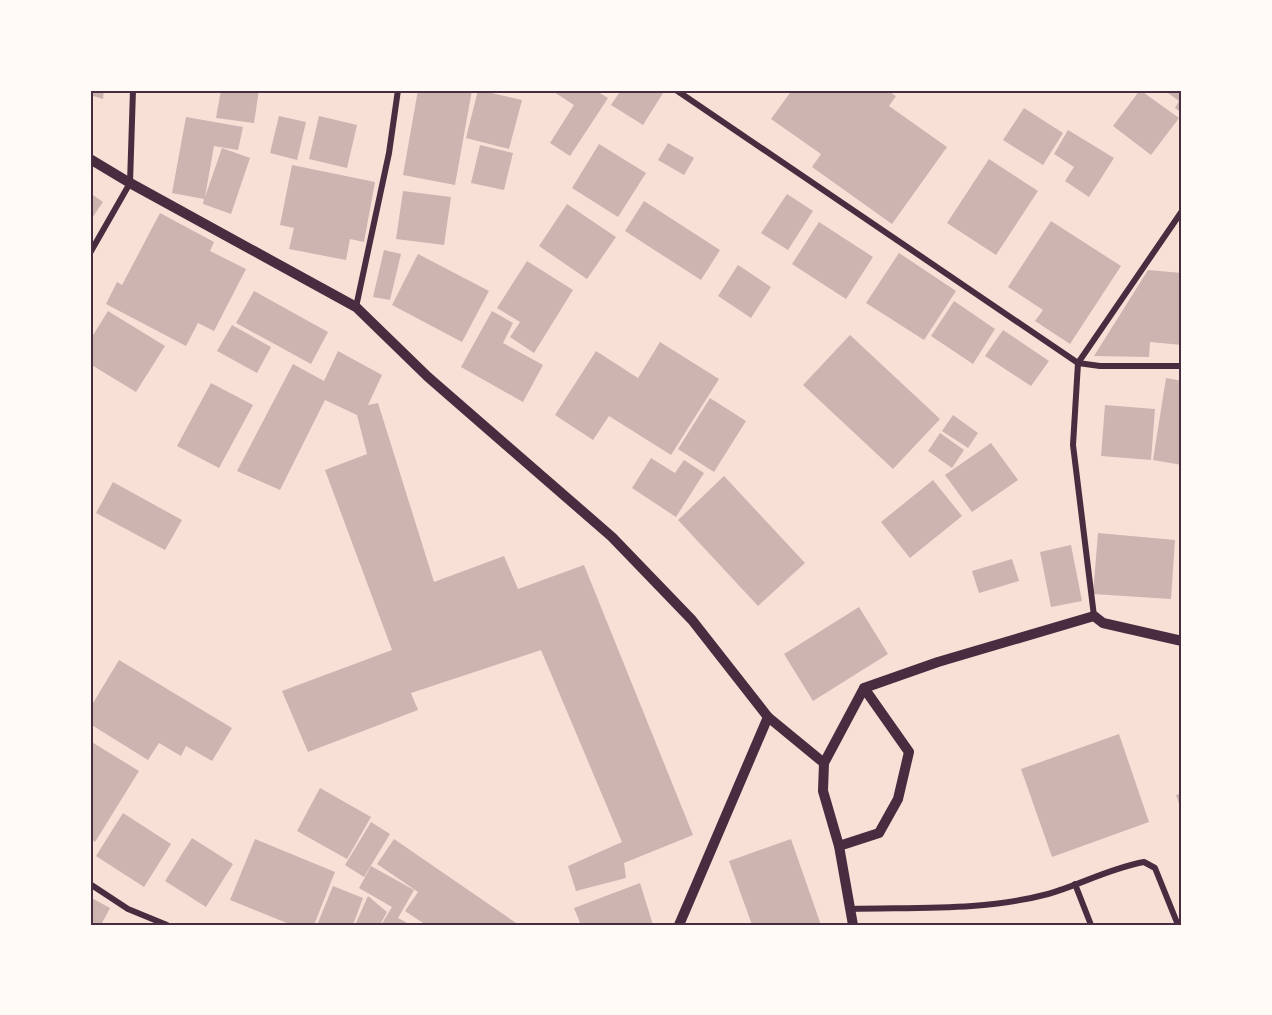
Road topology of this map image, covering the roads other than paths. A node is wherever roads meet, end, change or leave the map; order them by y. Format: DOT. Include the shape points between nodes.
graph roads {
  1 [pos="133,90"];
  2 [pos="398,90"];
  3 [pos="676,90"];
  4 [pos="90,159"];
  5 [pos="130,183"];
  6 [pos="1182,211"];
  7 [pos="90,253"];
  8 [pos="356,307"];
  9 [pos="1078,363"];
  10 [pos="1182,366"];
  11 [pos="1094,616"];
  12 [pos="1182,640"];
  13 [pos="864,688"];
  14 [pos="768,717"];
  15 [pos="824,763"];
  16 [pos="839,846"];
  17 [pos="1075,884"];
  18 [pos="90,885"];
  19 [pos="850,909"];
  20 [pos="167,925"];
  21 [pos="679,925"];
  22 [pos="853,925"];
  23 [pos="1091,925"];
  24 [pos="1178,925"];
  1 -- 5 [label="street"];
  2 -- 8 [label="street"];
  3 -- 9 [label="street"];
  4 -- 5 [label="street"];
  5 -- 7 [label="street"];
  5 -- 8 [label="street"];
  6 -- 9 [label="street"];
  8 -- 14 [label="street" via="428,377 612,537 692,620"];
  9 -- 10 [label="street"];
  9 -- 11 [label="street" via="1073,445"];
  11 -- 12 [label="street" via="1103,623"];
  11 -- 13 [label="street"];
  13 -- 15 [label="street"];
  13 -- 16 [label="street" via="909,752 898,799 879,833"];
  14 -- 15 [label="street"];
  14 -- 21 [label="street"];
  15 -- 16 [label="street" via="823,790"];
  16 -- 19 [label="street"];
  17 -- 19 [label="street" via="1048,894 994,904"];
  17 -- 23 [label="street"];
  17 -- 24 [label="street" via="1144,862 1155,868"];
  18 -- 20 [label="street" via="128,909"];
  19 -- 22 [label="street"];
}
